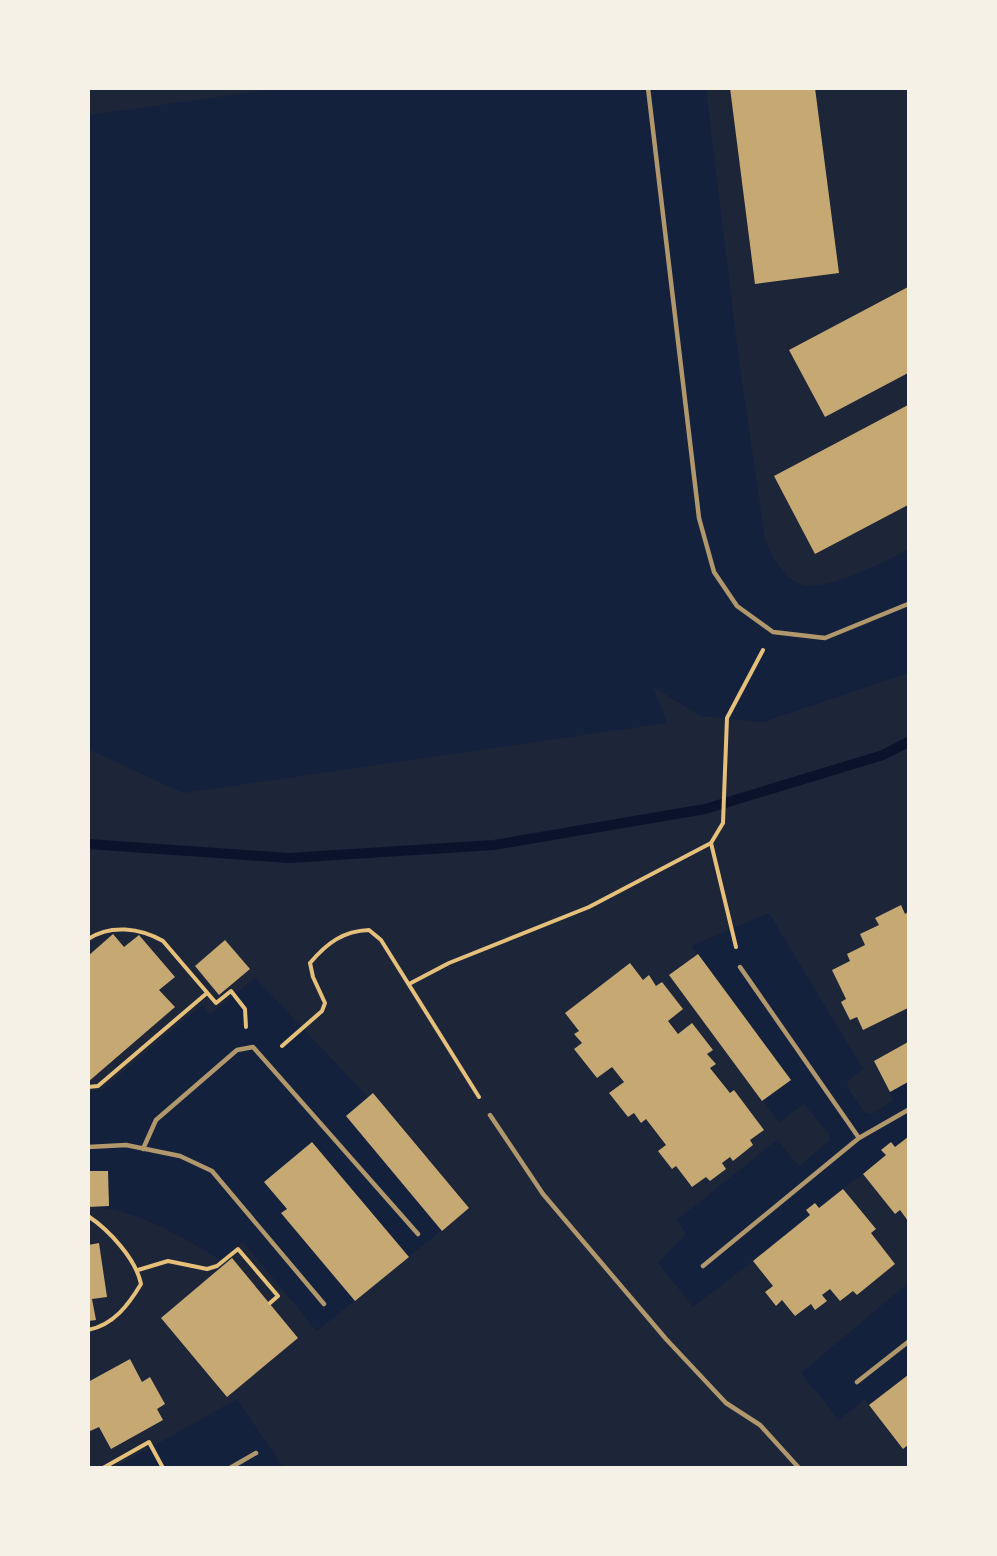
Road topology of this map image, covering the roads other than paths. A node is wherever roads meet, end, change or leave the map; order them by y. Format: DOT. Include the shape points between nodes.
graph roads {
  1 [pos="648,88"];
  2 [pos="909,604"];
  3 [pos="741,967"];
  4 [pos="909,1110"];
  5 [pos="490,1116"];
  6 [pos="859,1138"];
  7 [pos="88,1147"];
  8 [pos="143,1149"];
  9 [pos="418,1234"];
  10 [pos="704,1266"];
  11 [pos="324,1304"];
  12 [pos="909,1342"];
  13 [pos="857,1382"];
  14 [pos="256,1453"];
  15 [pos="230,1467"];
  16 [pos="799,1467"];
  1 -- 2 [label="lane" via="699,518 714,572 737,606 772,632 825,638"];
  3 -- 6 [label="lane"];
  4 -- 6 [label="lane"];
  5 -- 16 [label="lane" via="543,1194 666,1339 726,1403 760,1425"];
  6 -- 10 [label="lane"];
  7 -- 8 [label="lane" via="126,1145"];
  8 -- 9 [label="lane" via="156,1120 237,1050 253,1047"];
  8 -- 11 [label="lane" via="180,1155 212,1171"];
  12 -- 13 [label="lane"];
  14 -- 15 [label="lane"];
}
